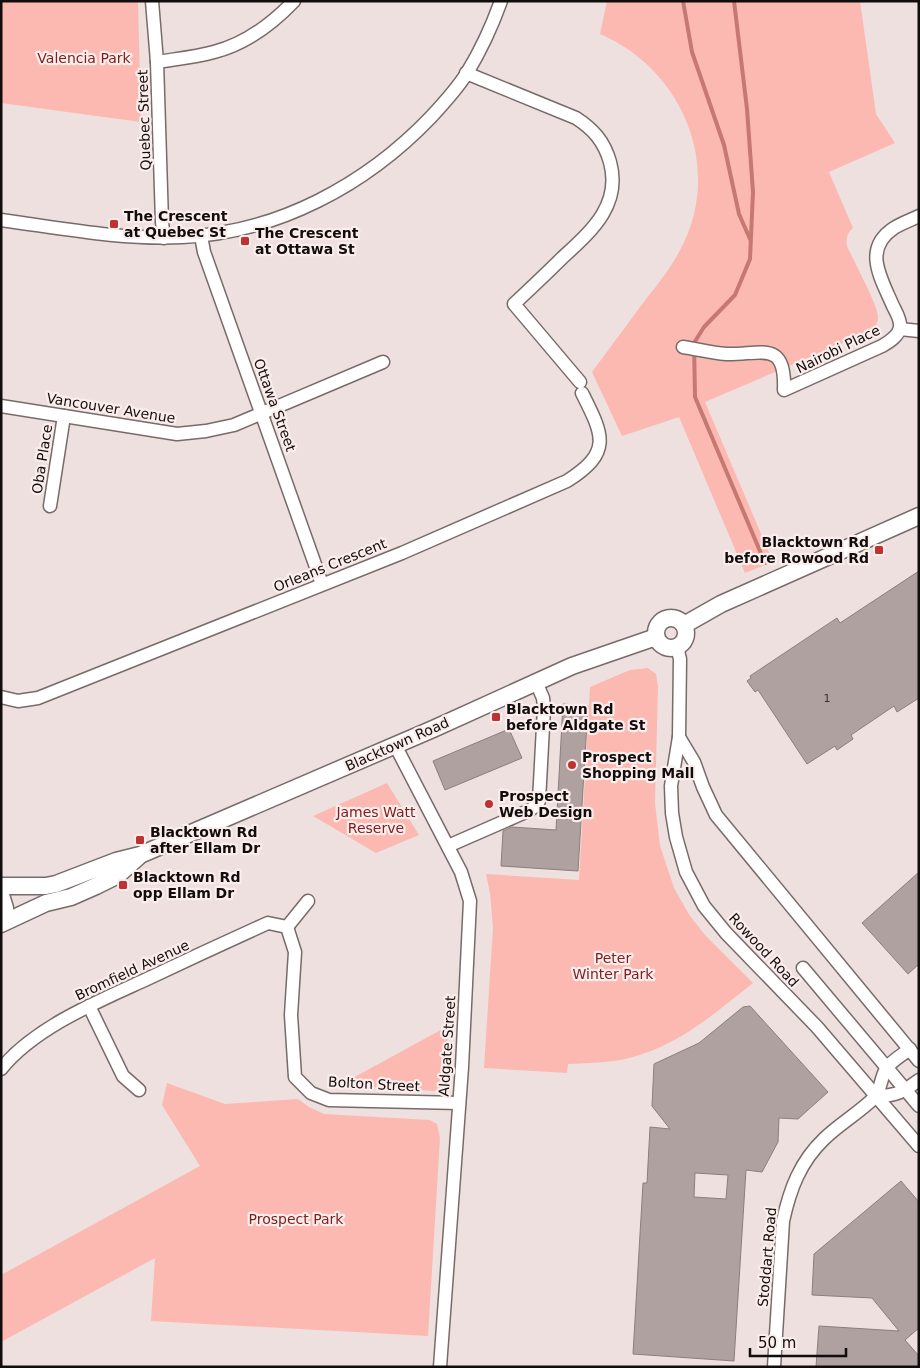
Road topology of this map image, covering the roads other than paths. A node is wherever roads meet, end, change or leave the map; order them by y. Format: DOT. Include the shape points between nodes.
graph roads {
  1 [pos="152,1"];
  2 [pos="294,1"];
  3 [pos="501,1"];
  4 [pos="157,62"];
  5 [pos="466,73"];
  6 [pos="919,216"];
  7 [pos="1,220"];
  8 [pos="201,236"];
  9 [pos="164,238"];
  10 [pos="900,329"];
  11 [pos="919,331"];
  12 [pos="682,347"];
  13 [pos="383,362"];
  14 [pos="1,406"];
  15 [pos="263,414"];
  16 [pos="64,416"];
  17 [pos="50,506"];
  18 [pos="919,516"];
  19 [pos="322,584"];
  20 [pos="684,625"];
  21 [pos="656,637"];
  22 [pos="677,647"];
  23 [pos="536,682"];
  24 [pos="1,697"];
  25 [pos="679,737"];
  26 [pos="395,745"];
  27 [pos="448,846"];
  28 [pos="140,856"];
  29 [pos="1,886"];
  30 [pos="1,895"];
  31 [pos="308,901"];
  32 [pos="1,923"];
  33 [pos="287,927"];
  34 [pos="803,968"];
  35 [pos="89,1006"];
  36 [pos="910,1049"];
  37 [pos="919,1061"];
  38 [pos="887,1068"];
  39 [pos="1,1069"];
  40 [pos="919,1080"];
  41 [pos="139,1090"];
  42 [pos="906,1090"];
  43 [pos="877,1096"];
  44 [pos="459,1102"];
  45 [pos="919,1106"];
  46 [pos="919,1146"];
  47 [pos="440,1367"];
  48 [pos="774,1367"];
  1 -- 4 [label="street, Quebec Street"];
  2 -- 4 [label="street" via="249,38 214,52"];
  3 -- 5 [label="street" via="492,26"];
  4 -- 9 [label="street, Quebec Street"];
  5 -- 8 [label="street" via="446,101 411,138 356,180 311,205 280,217"];
  5 -- 19 [label="street, Orleans Crescent" via="576,118 591,128 607,150 612,170 612,191 605,210 595,226 514,304 581,387 600,437 596,457 585,470 567,481"];
  6 -- 10 [label="street, Nairobi Place" via="894,228 880,241 875,256 899,318"];
  7 -- 9 [label="street" via="121,237"];
  8 -- 9 [label="street"];
  8 -- 15 [label="street, Ottawa Street"];
  10 -- 11 [label="street, Nairobi Place"];
  10 -- 12 [label="street, Nairobi Place" via="882,346 784,390 784,372 774,355 763,352 724,354"];
  13 -- 15 [label="street, Vancouver Avenue"];
  14 -- 16 [label="street, Vancouver Avenue"];
  15 -- 16 [label="street, Vancouver Avenue" via="234,425 177,434"];
  15 -- 19 [label="street, Ottawa Street"];
  16 -- 17 [label="street, Oba Place"];
  18 -- 20 [label="main road" via="720,604"];
  19 -- 24 [label="street, Orleans Crescent" via="38,698 18,701"];
  20 -- 21 [label="main road" via="677,619 663,620 657,627"];
  20 -- 22 [label="main road" via="684,640"];
  21 -- 22 [label="main road" via="667,648"];
  21 -- 23 [label="main road, Blacktown Road"];
  22 -- 25 [label="street, Rowood Road" via="680,669"];
  23 -- 26 [label="main road, Blacktown Road"];
  23 -- 27 [label="street" via="544,708 539,801 528,811"];
  25 -- 36 [label="street" via="694,762 716,815"];
  25 -- 43 [label="street, Rowood Road" via="671,786 672,813 681,856 704,906"];
  26 -- 27 [label="street, Aldgate Street"];
  26 -- 28 [label="main road, Blacktown Road"];
  27 -- 44 [label="street, Aldgate Street" via="470,901"];
  28 -- 29 [label="main road, Blacktown Road" via="116,861 56,884"];
  28 -- 32 [label="main road, Blacktown Road" via="118,875 96,886"];
  30 -- 32 [label="main road" via="5,908"];
  31 -- 33 [label="street"];
  33 -- 35 [label="street, Bromfield Avenue" via="268,923"];
  33 -- 44 [label="street, Bolton Street" via="295,952 291,1015 295,1077 311,1093 330,1100"];
  34 -- 38 [label="street"];
  35 -- 39 [label="street, Bromfield Avenue" via="23,1048"];
  35 -- 41 [label="street" via="123,1076"];
  36 -- 37 [label="street"];
  36 -- 38 [label="street"];
  38 -- 42 [label="street"];
  38 -- 43 [label="street" via="880,1080"];
  40 -- 42 [label="street, Stoddart Road"];
  42 -- 43 [label="street, Stoddart Road" via="892,1096"];
  42 -- 45 [label="street"];
  43 -- 46 [label="street, Rowood Road"];
  43 -- 48 [label="street, Stoddart Road" via="824,1139 796,1175 783,1221"];
  44 -- 47 [label="street, Aldgate Street"];
}
